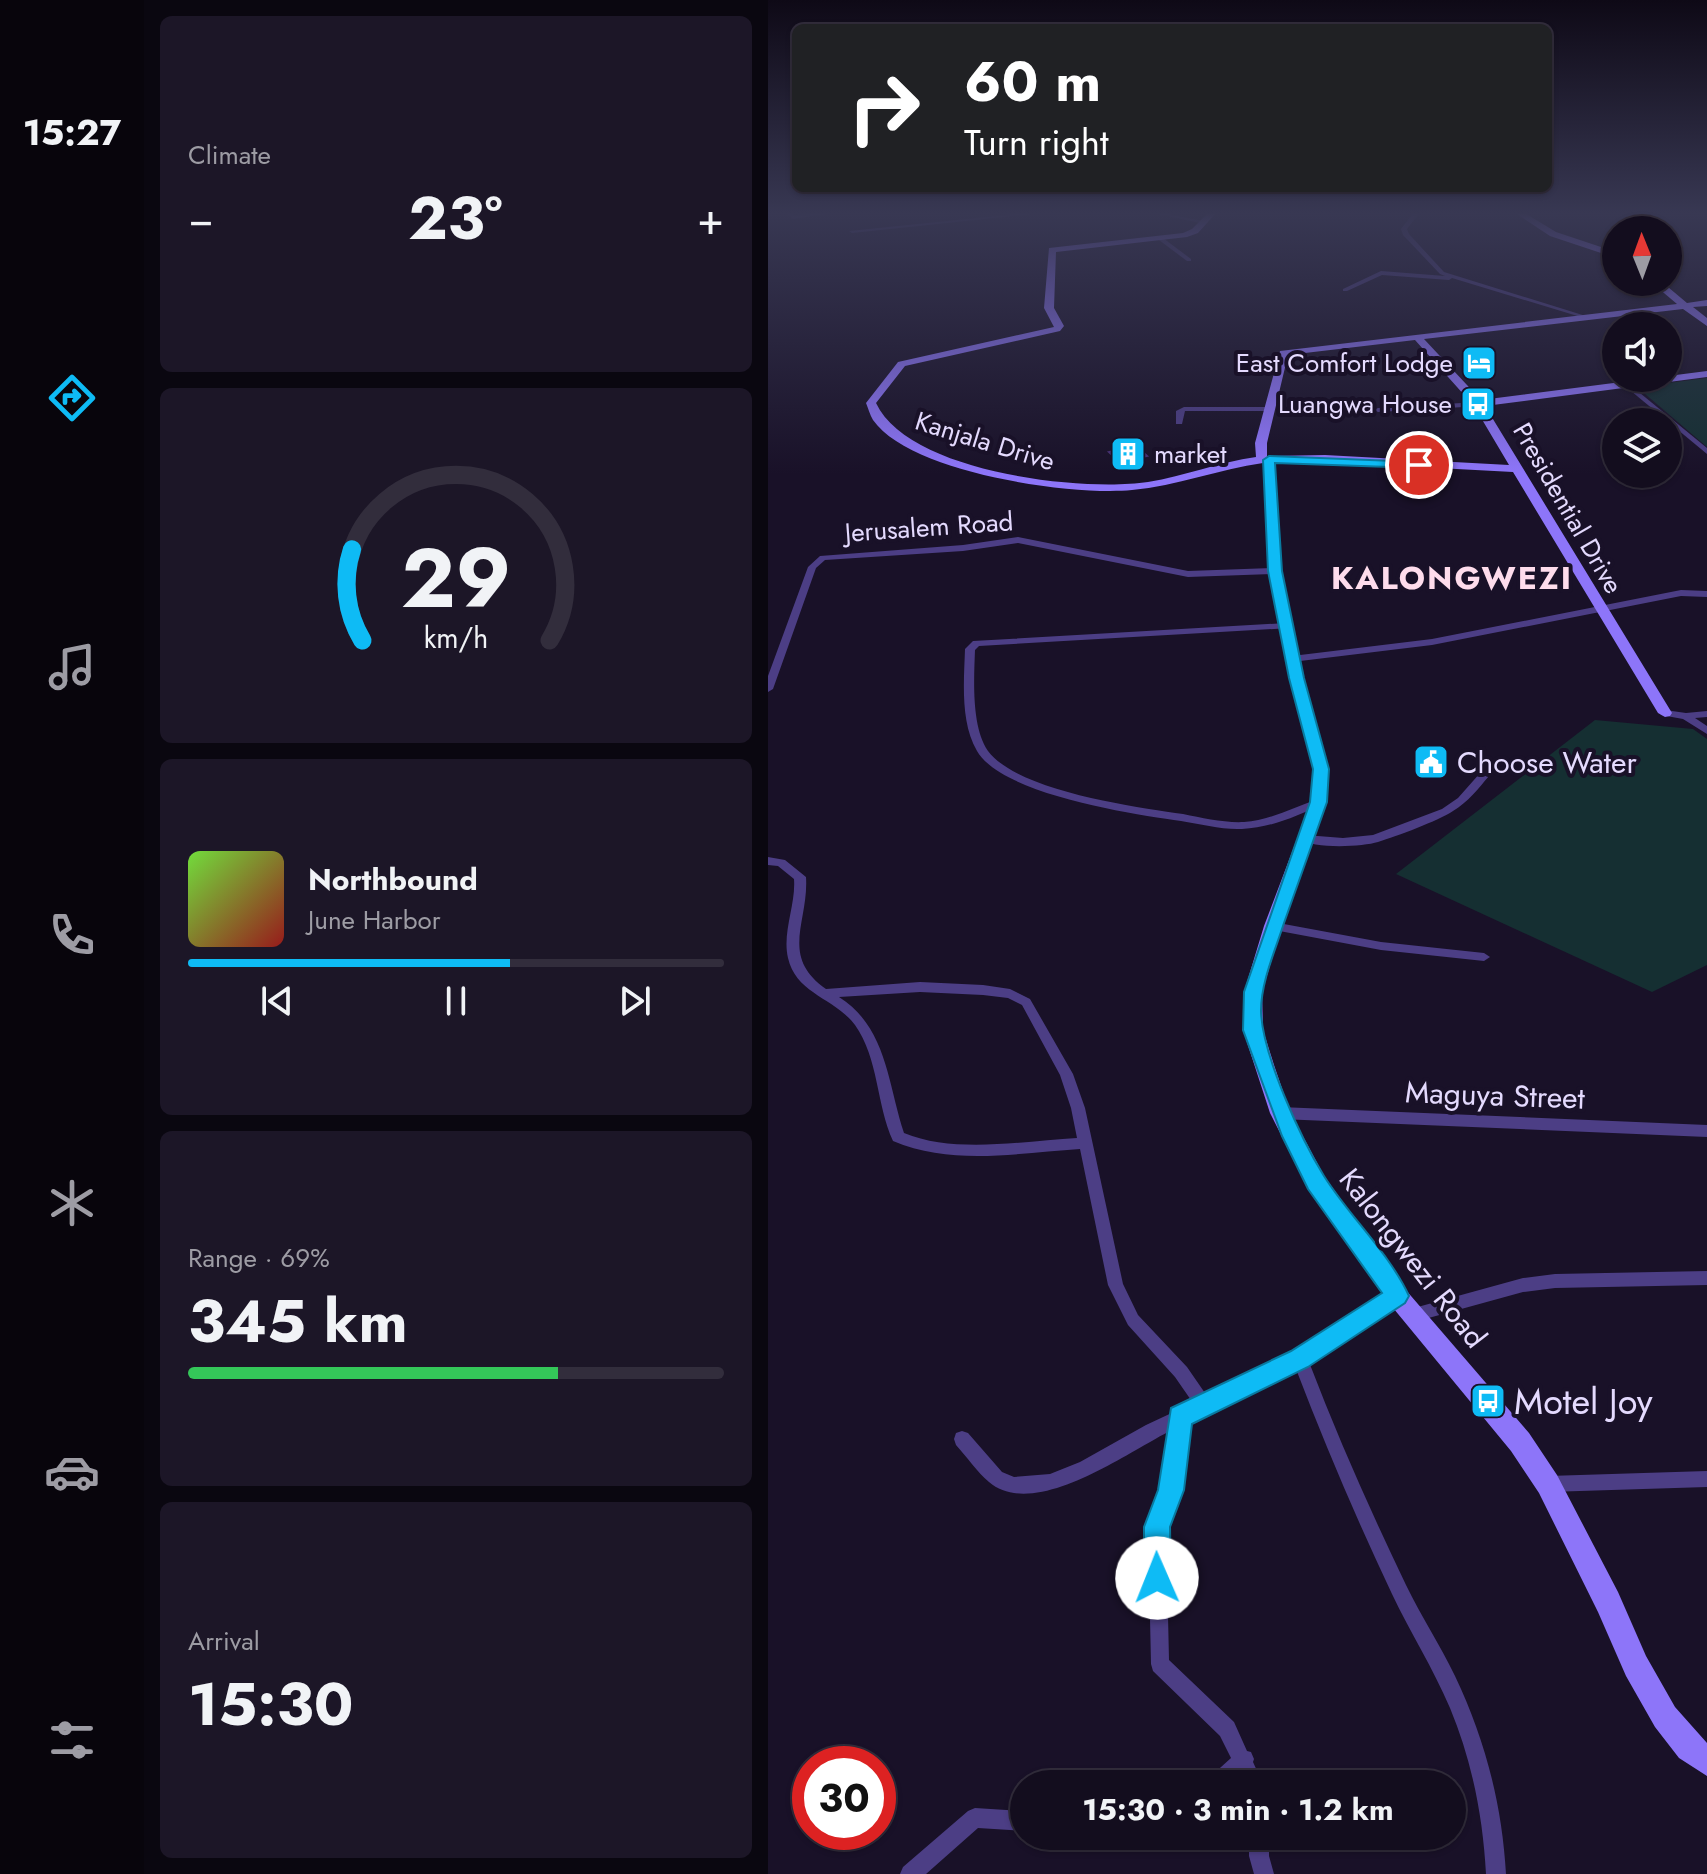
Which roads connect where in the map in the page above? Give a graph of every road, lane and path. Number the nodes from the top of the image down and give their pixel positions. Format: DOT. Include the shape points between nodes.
graph roads {
  1 [pos="1049,299"];
  2 [pos="1532,299"];
  3 [pos="1676,299"];
  4 [pos="1707,303"];
  5 [pos="1683,305"];
  6 [pos="1586,317"];
  7 [pos="1707,323"];
  8 [pos="1416,336"];
  9 [pos="1707,374"];
  10 [pos="1682,377"];
  11 [pos="1602,388"];
  12 [pos="1635,392"];
  13 [pos="1478,404"];
  14 [pos="1268,409"];
  15 [pos="1378,410"];
  16 [pos="1179,422"];
  17 [pos="1707,452"];
  18 [pos="1266,460"];
  19 [pos="1518,468"];
  20 [pos="1275,571"];
  21 [pos="1707,594"];
  22 [pos="1599,609"];
  23 [pos="1287,626"];
  24 [pos="1292,659"];
  25 [pos="768,689"];
  26 [pos="1665,713"];
  27 [pos="1707,714"];
  28 [pos="1686,716"];
  29 [pos="1707,731"];
  30 [pos="1485,774"];
  31 [pos="1319,802"];
  32 [pos="1305,839"];
  33 [pos="768,861"];
  34 [pos="1273,926"];
  35 [pos="1484,957"];
  36 [pos="822,994"];
  37 [pos="1280,1113"];
  38 [pos="1707,1131"];
  39 [pos="1084,1143"];
  40 [pos="1707,1278"];
  41 [pos="1397,1296"];
  42 [pos="1414,1315"];
  43 [pos="1300,1359"];
  44 [pos="1204,1405"];
  45 [pos="1180,1417"];
  46 [pos="962,1439"];
  47 [pos="1707,1479"];
  48 [pos="1548,1484"];
  49 [pos="1244,1759"];
  50 [pos="1707,1761"];
  51 [pos="1232,1770"];
  52 [pos="1248,1770"];
  53 [pos="1010,1820"];
  54 [pos="1259,1850"];
  55 [pos="910,1874"];
  56 [pos="1264,1874"];
  57 [pos="1496,1874"];
  1 -- 18 [label="street, Kanjala Drive" via="1057,329 896,368 871,403 882,426 921,448 1041,484 1134,487"];
  2 -- 6 [label="street"];
  3 -- 5 [label="street"];
  4 -- 5 [label="street"];
  5 -- 6 [label="street"];
  5 -- 7 [label="street"];
  6 -- 8 [label="street"];
  8 -- 13 [label="street, Presidential Drive"];
  8 -- 14 [label="street, Kalongwezi Road" via="1284,353"];
  9 -- 10 [label="street"];
  11 -- 13 [label="street"];
  12 -- 17 [label="street"];
  13 -- 15 [label="street"];
  13 -- 19 [label="street, Presidential Drive"];
  14 -- 16 [label="street" via="1184,409"];
  14 -- 18 [label="street, Kalongwezi Road" via="1260,449"];
  18 -- 19 [label="street, Kanjala Drive"];
  18 -- 20 [label="street, Kalongwezi Road"];
  19 -- 22 [label="street, Presidential Drive"];
  20 -- 23 [label="street, Kalongwezi Road"];
  20 -- 25 [label="street, Jerusalem Road" via="1188,574 1018,540 823,558 812,567"];
  21 -- 22 [label="street" via="1681,593"];
  22 -- 24 [label="street" via="1447,640"];
  22 -- 26 [label="street, Presidential Drive"];
  23 -- 24 [label="street, Kalongwezi Road"];
  23 -- 31 [label="street" via="976,643 970,649 969,691 984,754 1044,789 1232,826 1272,822"];
  24 -- 31 [label="street, Kalongwezi Road" via="1321,769"];
  26 -- 28 [label="street"];
  27 -- 28 [label="street"];
  28 -- 29 [label="street"];
  30 -- 32 [label="street" via="1446,811 1375,839"];
  31 -- 32 [label="street, Kalongwezi Road"];
  32 -- 34 [label="street, Kalongwezi Road"];
  33 -- 36 [label="street" via="781,863 800,877 794,958 805,983"];
  34 -- 35 [label="street" via="1381,946"];
  34 -- 37 [label="street, Kalongwezi Road" via="1251,1010"];
  36 -- 39 [label="street" via="857,1018 869,1037 898,1137 907,1143 945,1149"];
  36 -- 39 [label="street" via="920,987 1020,998 1066,1074"];
  37 -- 38 [label="street, Maguya Street"];
  37 -- 41 [label="street, Kalongwezi Road" via="1316,1182"];
  39 -- 44 [label="street" via="1116,1285 1133,1320"];
  40 -- 42 [label="street" via="1523,1285"];
  41 -- 42 [label="street, Kalongwezi Road"];
  41 -- 43 [label="street"];
  42 -- 48 [label="street, Kalongwezi Road" via="1488,1401"];
  43 -- 44 [label="street"];
  43 -- 57 [label="street" via="1343,1472 1403,1600 1449,1682 1483,1773"];
  44 -- 45 [label="street"];
  45 -- 46 [label="street" via="1085,1469 1030,1486 996,1478"];
  45 -- 49 [label="street" via="1171,1490 1157,1527 1160,1664 1227,1729"];
  47 -- 48 [label="street"];
  48 -- 50 [label="street, Kalongwezi Road" via="1665,1717 1689,1748"];
  49 -- 51 [label="street"];
  49 -- 52 [label="street"];
  53 -- 55 [label="street" via="975,1818"];
  54 -- 56 [label="street"];
}
